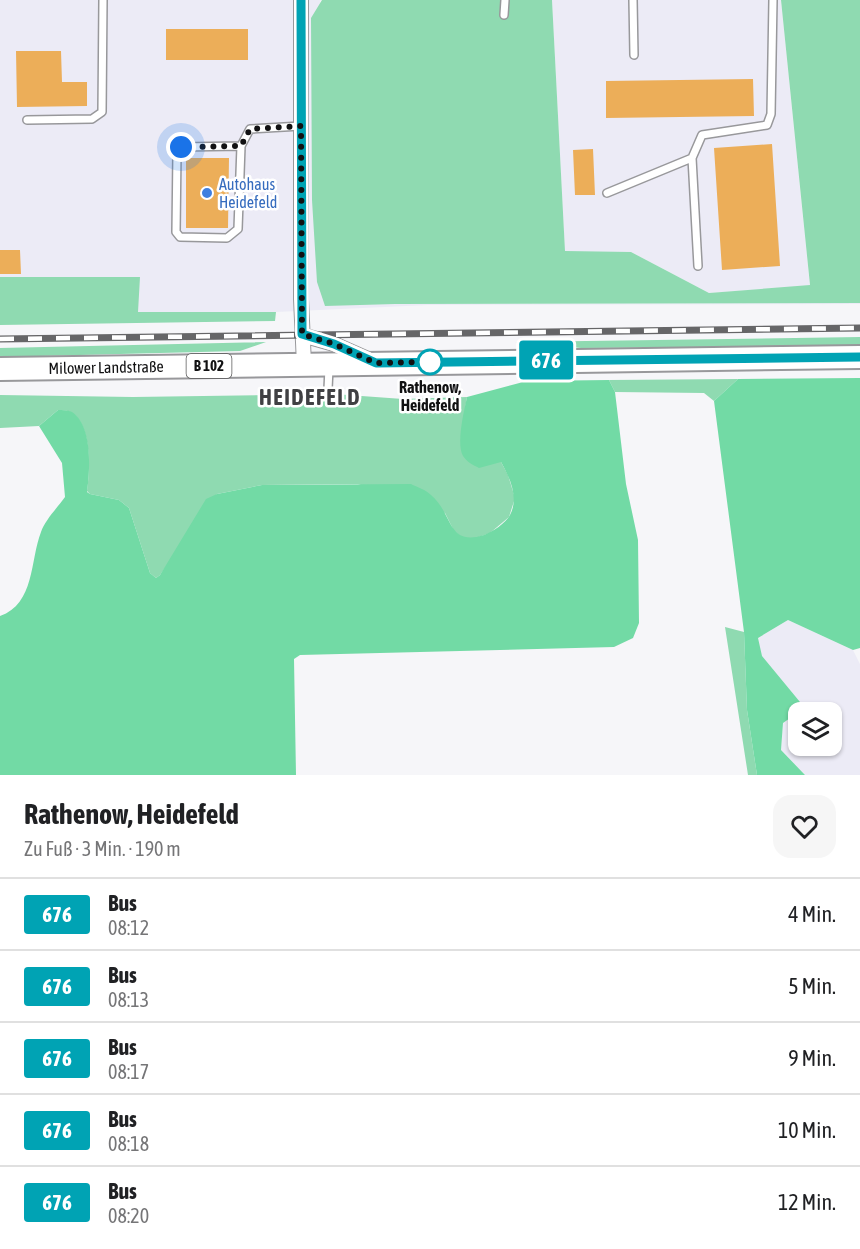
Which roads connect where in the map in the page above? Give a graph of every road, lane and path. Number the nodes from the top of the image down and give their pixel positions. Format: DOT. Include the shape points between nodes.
graph roads {
  1 [pos="103,0"];
  2 [pos="301,0"];
  3 [pos="505,0"];
  4 [pos="633,0"];
  5 [pos="773,0"];
  6 [pos="504,15"];
  7 [pos="634,55"];
  8 [pos="27,120"];
  9 [pos="301,126"];
  10 [pos="241,146"];
  11 [pos="692,158"];
  12 [pos="607,193"];
  13 [pos="698,266"];
  14 [pos="302,334"];
  15 [pos="860,357"];
  16 [pos="329,363"];
  17 [pos="376,363"];
  18 [pos="304,364"];
  19 [pos="0,369"];
  20 [pos="328,389"];
  1 -- 8 [label="lane" via="102,112 92,119"];
  2 -- 9 [label="street"];
  3 -- 6 [label="lane"];
  4 -- 7 [label="lane"];
  5 -- 11 [label="lane" via="771,114 767,125 702,135"];
  9 -- 10 [label="lane" via="250,129"];
  9 -- 14 [label="street"];
  10 -- 10 [label="lane" via="238,229 227,238 180,237 176,232 177,152 181,147"];
  11 -- 12 [label="lane"];
  11 -- 13 [label="lane"];
  14 -- 17 [label="street"];
  14 -- 18 [label="street"];
  15 -- 17 [label="main road, Milower Landstraße / B 102"];
  16 -- 17 [label="main road, Milower Landstraße / B 102"];
  16 -- 18 [label="main road, Milower Landstraße / B 102"];
  16 -- 20 [label="lane"];
  18 -- 19 [label="main road, Milower Landstraße / B 102"];
}
